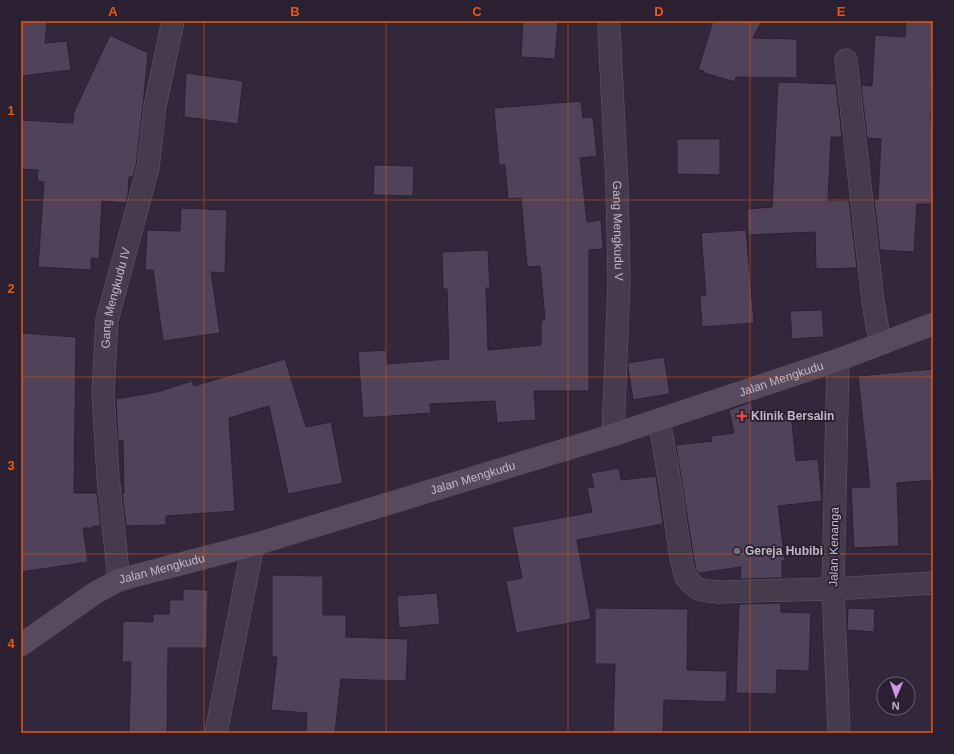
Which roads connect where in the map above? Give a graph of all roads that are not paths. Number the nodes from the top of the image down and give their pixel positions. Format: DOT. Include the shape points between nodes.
graph roads {
  1 [pos="173,21"];
  2 [pos="609,28"];
  3 [pos="846,60"];
  4 [pos="933,324"];
  5 [pos="881,343"];
  6 [pos="838,360"];
  7 [pos="659,420"];
  8 [pos="613,435"];
  9 [pos="253,546"];
  10 [pos="119,580"];
  11 [pos="933,583"];
  12 [pos="833,589"];
  13 [pos="21,646"];
  14 [pos="216,733"];
  15 [pos="839,733"];
  1 -- 10 [label="street, Gang Mengkudu IV" via="156,106 148,168 107,320 103,393 108,477"];
  2 -- 8 [label="street, Gang Mengkudu V" via="619,280"];
  3 -- 5 [label="street" via="873,302"];
  4 -- 5 [label="street, Jalan Mengkudu"];
  5 -- 6 [label="street, Jalan Mengkudu"];
  6 -- 7 [label="street, Jalan Mengkudu"];
  6 -- 12 [label="street, Jalan Kenanga"];
  7 -- 8 [label="street, Jalan Mengkudu"];
  7 -- 12 [label="street" via="680,554 685,576 696,589 718,592"];
  8 -- 9 [label="street, Jalan Mengkudu"];
  9 -- 10 [label="street, Jalan Mengkudu"];
  9 -- 14 [label="street"];
  10 -- 13 [label="street, Jalan Mengkudu" via="95,593"];
  11 -- 12 [label="street"];
  12 -- 15 [label="street, Jalan Kenanga"];
}
